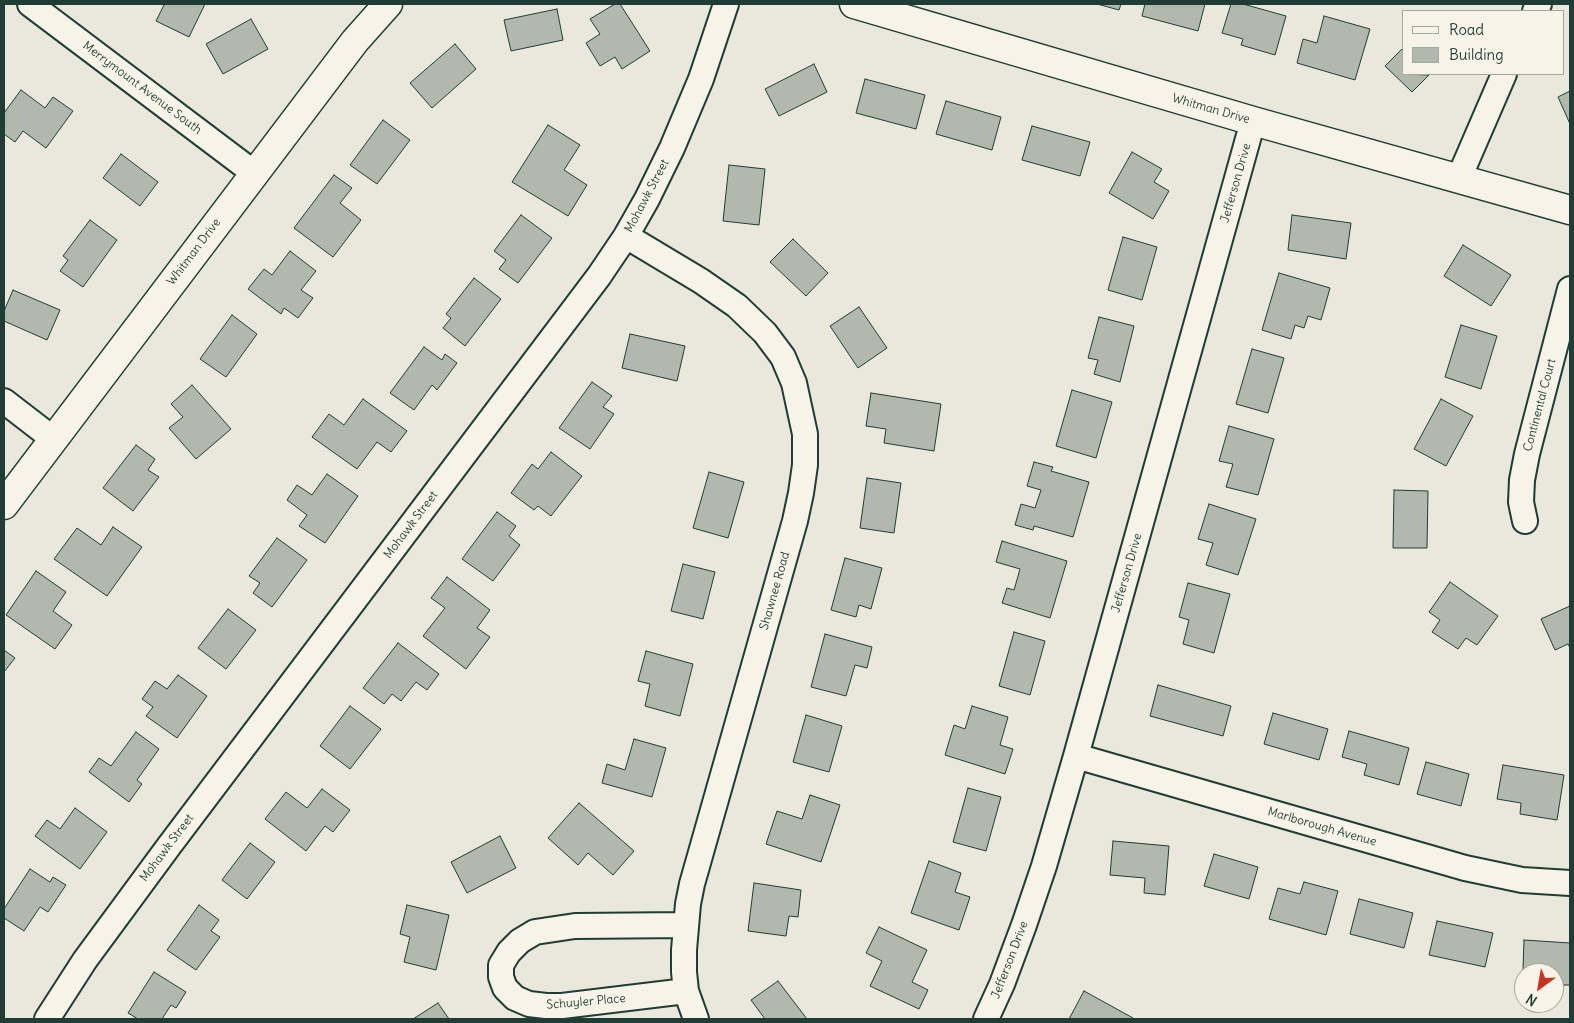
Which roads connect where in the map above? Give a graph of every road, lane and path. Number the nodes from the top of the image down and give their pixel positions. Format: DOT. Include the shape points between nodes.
graph roads {
  1 [pos="30,4"];
  2 [pos="388,4"];
  3 [pos="726,4"];
  4 [pos="854,4"];
  5 [pos="1504,75"];
  6 [pos="1253,121"];
  7 [pos="254,173"];
  8 [pos="1459,178"];
  9 [pos="1570,210"];
  10 [pos="626,236"];
  11 [pos="1570,289"];
  12 [pos="4,401"];
  13 [pos="52,438"];
  14 [pos="4,504"];
  15 [pos="1525,521"];
  16 [pos="1076,756"];
  17 [pos="1570,884"];
  18 [pos="686,925"];
  19 [pos="686,991"];
  20 [pos="47,1019"];
  21 [pos="696,1019"];
  22 [pos="986,1019"];
  1 -- 7 [label="street, Merrymount Avenue South"];
  2 -- 7 [label="street, Whitman Drive" via="355,41"];
  3 -- 10 [label="street, Mohawk Street" via="684,122"];
  4 -- 6 [label="street, Whitman Drive"];
  5 -- 8 [label="street"];
  6 -- 8 [label="street, Whitman Drive"];
  6 -- 16 [label="street, Jefferson Drive"];
  7 -- 13 [label="street, Whitman Drive"];
  8 -- 9 [label="street, Whitman Drive"];
  10 -- 18 [label="street, Shawnee Road" via="737,306 765,333 783,357 794,383 805,434 802,483 795,521 692,884"];
  10 -- 20 [label="street, Mohawk Street" via="600,276 168,846 85,960"];
  11 -- 15 [label="street, Continental Court" via="1527,454 1521,502"];
  12 -- 13 [label="street"];
  13 -- 14 [label="street, Whitman Drive"];
  16 -- 17 [label="street, Marlborough Avenue" via="1465,868 1522,880"];
  16 -- 22 [label="street, Jefferson Drive" via="1024,925"];
  18 -- 19 [label="street, Shawnee Road"];
  18 -- 19 [label="street, Schuyler Place" via="575,926 535,932 520,941 501,965 505,988 515,998 529,1004 562,1006"];
  19 -- 21 [label="street, Shawnee Road"];
}
